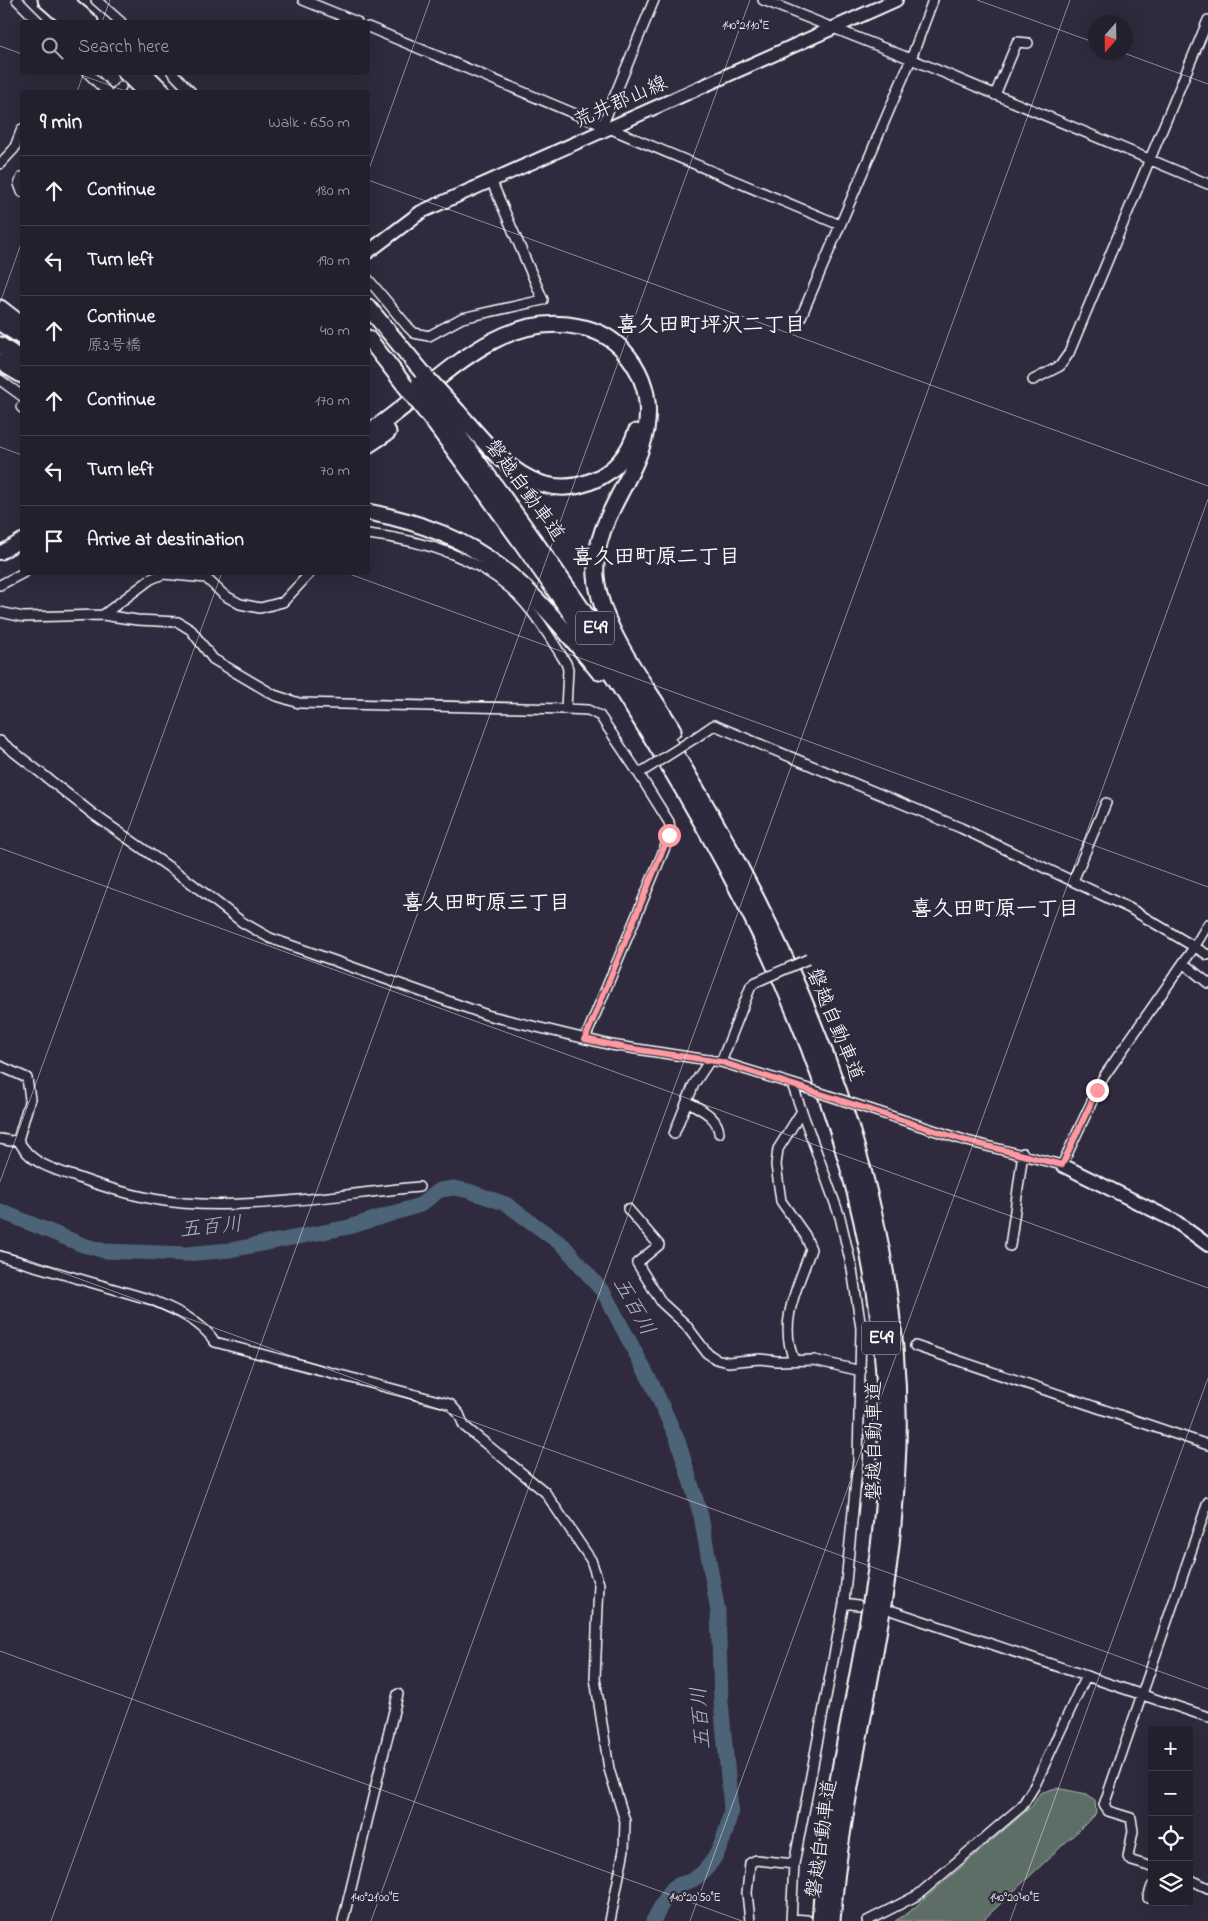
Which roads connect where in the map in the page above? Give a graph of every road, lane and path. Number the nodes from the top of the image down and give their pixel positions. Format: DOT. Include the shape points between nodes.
graph roads {
  1 [pos="17,0"];
  2 [pos="46,0"];
  3 [pos="64,0"];
  4 [pos="96,0"];
  5 [pos="303,0"];
  6 [pos="654,0"];
  7 [pos="763,0"];
  8 [pos="896,0"];
  9 [pos="933,0"];
  10 [pos="37,20"];
  11 [pos="69,20"];
  12 [pos="88,20"];
  13 [pos="119,20"];
  14 [pos="352,20"];
  15 [pos="1208,20"];
  16 [pos="370,28"];
  17 [pos="834,28"];
  18 [pos="1028,43"];
  19 [pos="911,59"];
  20 [pos="90,75"];
  21 [pos="146,75"];
  22 [pos="175,75"];
  23 [pos="120,81"];
  24 [pos="105,90"];
  25 [pos="136,90"];
  26 [pos="141,90"];
  27 [pos="161,90"];
  28 [pos="189,90"];
  29 [pos="995,94"];
  30 [pos="606,126"];
  31 [pos="20,134"];
  32 [pos="1149,160"];
  33 [pos="0,164"];
  34 [pos="491,180"];
  35 [pos="1208,184"];
  36 [pos="840,225"];
  37 [pos="370,250"];
  38 [pos="370,281"];
  39 [pos="0,308"];
  40 [pos="370,310"];
  41 [pos="0,312"];
  42 [pos="801,317"];
  43 [pos="0,323"];
  44 [pos="370,323"];
  45 [pos="20,324"];
  46 [pos="20,325"];
  47 [pos="20,336"];
  48 [pos="370,340"];
  49 [pos="0,345"];
  50 [pos="0,351"];
  51 [pos="20,360"];
  52 [pos="20,360"];
  53 [pos="0,362"];
  54 [pos="20,374"];
  55 [pos="0,380"];
  56 [pos="1033,380"];
  57 [pos="419,385"];
  58 [pos="20,395"];
  59 [pos="448,420"];
  60 [pos="372,430"];
  61 [pos="370,444"];
  62 [pos="370,513"];
  63 [pos="370,534"];
  64 [pos="20,541"];
  65 [pos="0,553"];
  66 [pos="20,575"];
  67 [pos="161,575"];
  68 [pos="174,575"];
  69 [pos="308,575"];
  70 [pos="0,585"];
  71 [pos="0,612"];
  72 [pos="103,615"];
  73 [pos="566,709"];
  74 [pos="0,741"];
  75 [pos="641,772"];
  76 [pos="681,790"];
  77 [pos="1106,803"];
  78 [pos="726,845"];
  79 [pos="1073,881"];
  80 [pos="1208,924"];
  81 [pos="1195,946"];
  82 [pos="1208,955"];
  83 [pos="811,958"];
  84 [pos="1183,964"];
  85 [pos="1208,983"];
  86 [pos="585,1039"];
  87 [pos="710,1060"];
  88 [pos="721,1062"];
  89 [pos="0,1066"];
  90 [pos="792,1084"];
  91 [pos="687,1101"];
  92 [pos="802,1111"];
  93 [pos="718,1133"];
  94 [pos="674,1134"];
  95 [pos="0,1139"];
  96 [pos="18,1140"];
  97 [pos="1023,1153"];
  98 [pos="1062,1165"];
  99 [pos="419,1187"];
  100 [pos="628,1209"];
  101 [pos="1208,1245"];
  102 [pos="1010,1246"];
  103 [pos="0,1256"];
  104 [pos="916,1346"];
  105 [pos="794,1360"];
  106 [pos="861,1371"];
  107 [pos="1208,1446"];
  108 [pos="1208,1502"];
  109 [pos="844,1603"];
  110 [pos="858,1605"];
  111 [pos="893,1611"];
  112 [pos="1086,1676"];
  113 [pos="398,1694"];
  114 [pos="1141,1694"];
  115 [pos="1208,1718"];
  116 [pos="794,1864"];
  117 [pos="1148,1866"];
  118 [pos="1193,1881"];
  119 [pos="1208,1888"];
  120 [pos="791,1920"];
  121 [pos="807,1920"];
  122 [pos="343,1921"];
  123 [pos="610,1921"];
  124 [pos="750,1921"];
  125 [pos="820,1921"];
  126 [pos="832,1921"];
  127 [pos="867,1921"];
  1 -- 10 [label="street"];
  2 -- 11 [label="highway"];
  3 -- 12 [label="highway"];
  4 -- 13 [label="street"];
  5 -- 14 [label="street"];
  6 -- 30 [label="street"];
  7 -- 17 [label="street"];
  8 -- 17 [label="main road, 荒井郡山線"];
  9 -- 19 [label="street"];
  15 -- 32 [label="street"];
  16 -- 30 [label="street"];
  17 -- 19 [label="street"];
  17 -- 30 [label="main road, 荒井郡山線"];
  18 -- 29 [label="street" via="1017,42"];
  19 -- 29 [label="street"];
  19 -- 36 [label="street"];
  20 -- 24 [label="street"];
  21 -- 27 [label="highway"];
  22 -- 28 [label="street"];
  23 -- 25 [label="highway"];
  23 -- 26 [label="highway"];
  29 -- 32 [label="street"];
  30 -- 34 [label="main road, 荒井郡山線"];
  30 -- 36 [label="street"];
  31 -- 33 [label="street" via="11,154"];
  32 -- 35 [label="street"];
  32 -- 56 [label="street" via="1069,353 1060,366"];
  34 -- 37 [label="main road, 荒井郡山線" via="421,212"];
  34 -- 38 [label="street" via="544,300 462,318 429,336 414,333"];
  36 -- 42 [label="street"];
  39 -- 45 [label="highway"];
  40 -- 57 [label="highway"];
  41 -- 46 [label="highway"];
  43 -- 47 [label="highway"];
  44 -- 57 [label="highway, 磐越自動車道 / E49"];
  48 -- 57 [label="highway, 磐越自動車道 / E49"];
  49 -- 51 [label="highway"];
  50 -- 52 [label="highway"];
  53 -- 54 [label="highway"];
  55 -- 58 [label="street"];
  57 -- 59 [label="highway, bridge"];
  57 -- 59 [label="highway, 磐越自動車道 / E49, bridge"];
  59 -- 61 [label="highway" via="488,447 517,472 541,483 566,487 599,478 618,463 632,443 639,412 633,381 615,355 582,337 546,335 523,340 490,355"];
  59 -- 76 [label="highway, 磐越自動車道 / E49" via="511,526 589,641"];
  59 -- 78 [label="highway, 磐越自動車道 / E49" via="584,610 662,732"];
  60 -- 78 [label="highway" via="485,345 528,328 557,324 585,328 610,339 629,356 646,391 647,419 641,447 600,536 596,564 598,590 616,636 695,768"];
  62 -- 76 [label="highway" via="439,532 497,563 529,590 599,672"];
  63 -- 73 [label="street" via="428,545 477,567 512,590 541,624 566,663"];
  64 -- 65 [label="main road"];
  66 -- 70 [label="street"];
  67 -- 72 [label="street"];
  68 -- 69 [label="street" via="206,578 224,595 240,604 260,608 283,602"];
  71 -- 72 [label="street" via="23,617"];
  72 -- 73 [label="street" via="178,622 191,630 213,659 274,695 299,703"];
  73 -- 75 [label="street" via="588,710 600,716"];
  74 -- 86 [label="street" via="92,814 258,933 487,1015"];
  75 -- 79 [label="street, bridge" via="714,725 961,828"];
  75 -- 86 [label="street" via="669,822 671,833"];
  76 -- 125 [label="highway, 磐越自動車道 / E49" via="751,918 798,1018 854,1184 876,1290 885,1398 883,1502 872,1596 832,1813"];
  77 -- 79 [label="street"];
  78 -- 126 [label="highway, 磐越自動車道 / E49" via="780,948 810,1015 847,1113 879,1235 895,1354 898,1442 892,1543 843,1824"];
  79 -- 81 [label="street" via="1129,908"];
  80 -- 81 [label="street"];
  81 -- 82 [label="street"];
  81 -- 84 [label="street"];
  83 -- 88 [label="street, bridge" via="751,986"];
  84 -- 85 [label="street"];
  84 -- 98 [label="street" via="1103,1078"];
  86 -- 87 [label="street"];
  87 -- 88 [label="street"];
  87 -- 91 [label="street"];
  88 -- 90 [label="street"];
  89 -- 96 [label="street" via="28,1081 30,1099"];
  90 -- 92 [label="street"];
  90 -- 97 [label="street, bridge" via="967,1141"];
  91 -- 93 [label="street" via="711,1116"];
  91 -- 94 [label="street"];
  92 -- 105 [label="street" via="778,1150 776,1165 781,1201 811,1249 787,1322"];
  92 -- 106 [label="street" via="840,1217 852,1269 861,1328"];
  95 -- 96 [label="street"];
  96 -- 99 [label="street" via="29,1157 48,1167 100,1186 155,1200 239,1203"];
  97 -- 98 [label="street"];
  97 -- 102 [label="street"];
  98 -- 101 [label="main road" via="1167,1216"];
  100 -- 105 [label="street" via="659,1245 637,1263 662,1303 707,1353 728,1362"];
  103 -- 123 [label="street" via="152,1300 202,1328 215,1342 450,1404 464,1426 545,1492 591,1560 599,1584 595,1678 609,1769 625,1821 624,1850"];
  104 -- 107 [label="street"];
  105 -- 106 [label="street" via="822,1361"];
  106 -- 109 [label="street" via="858,1468"];
  108 -- 114 [label="street"];
  109 -- 110 [label="street"];
  109 -- 116 [label="street"];
  111 -- 112 [label="street"];
  112 -- 114 [label="street"];
  112 -- 127 [label="street" via="1035,1786 1022,1806 918,1895"];
  113 -- 122 [label="street"];
  114 -- 115 [label="street"];
  114 -- 117 [label="street" via="1104,1805 1108,1811 1131,1818 1133,1831 1129,1860"];
  116 -- 120 [label="street"];
  116 -- 124 [label="street" via="756,1860 750,1864"];
  118 -- 119 [label="street"];
  120 -- 121 [label="street"];
}
